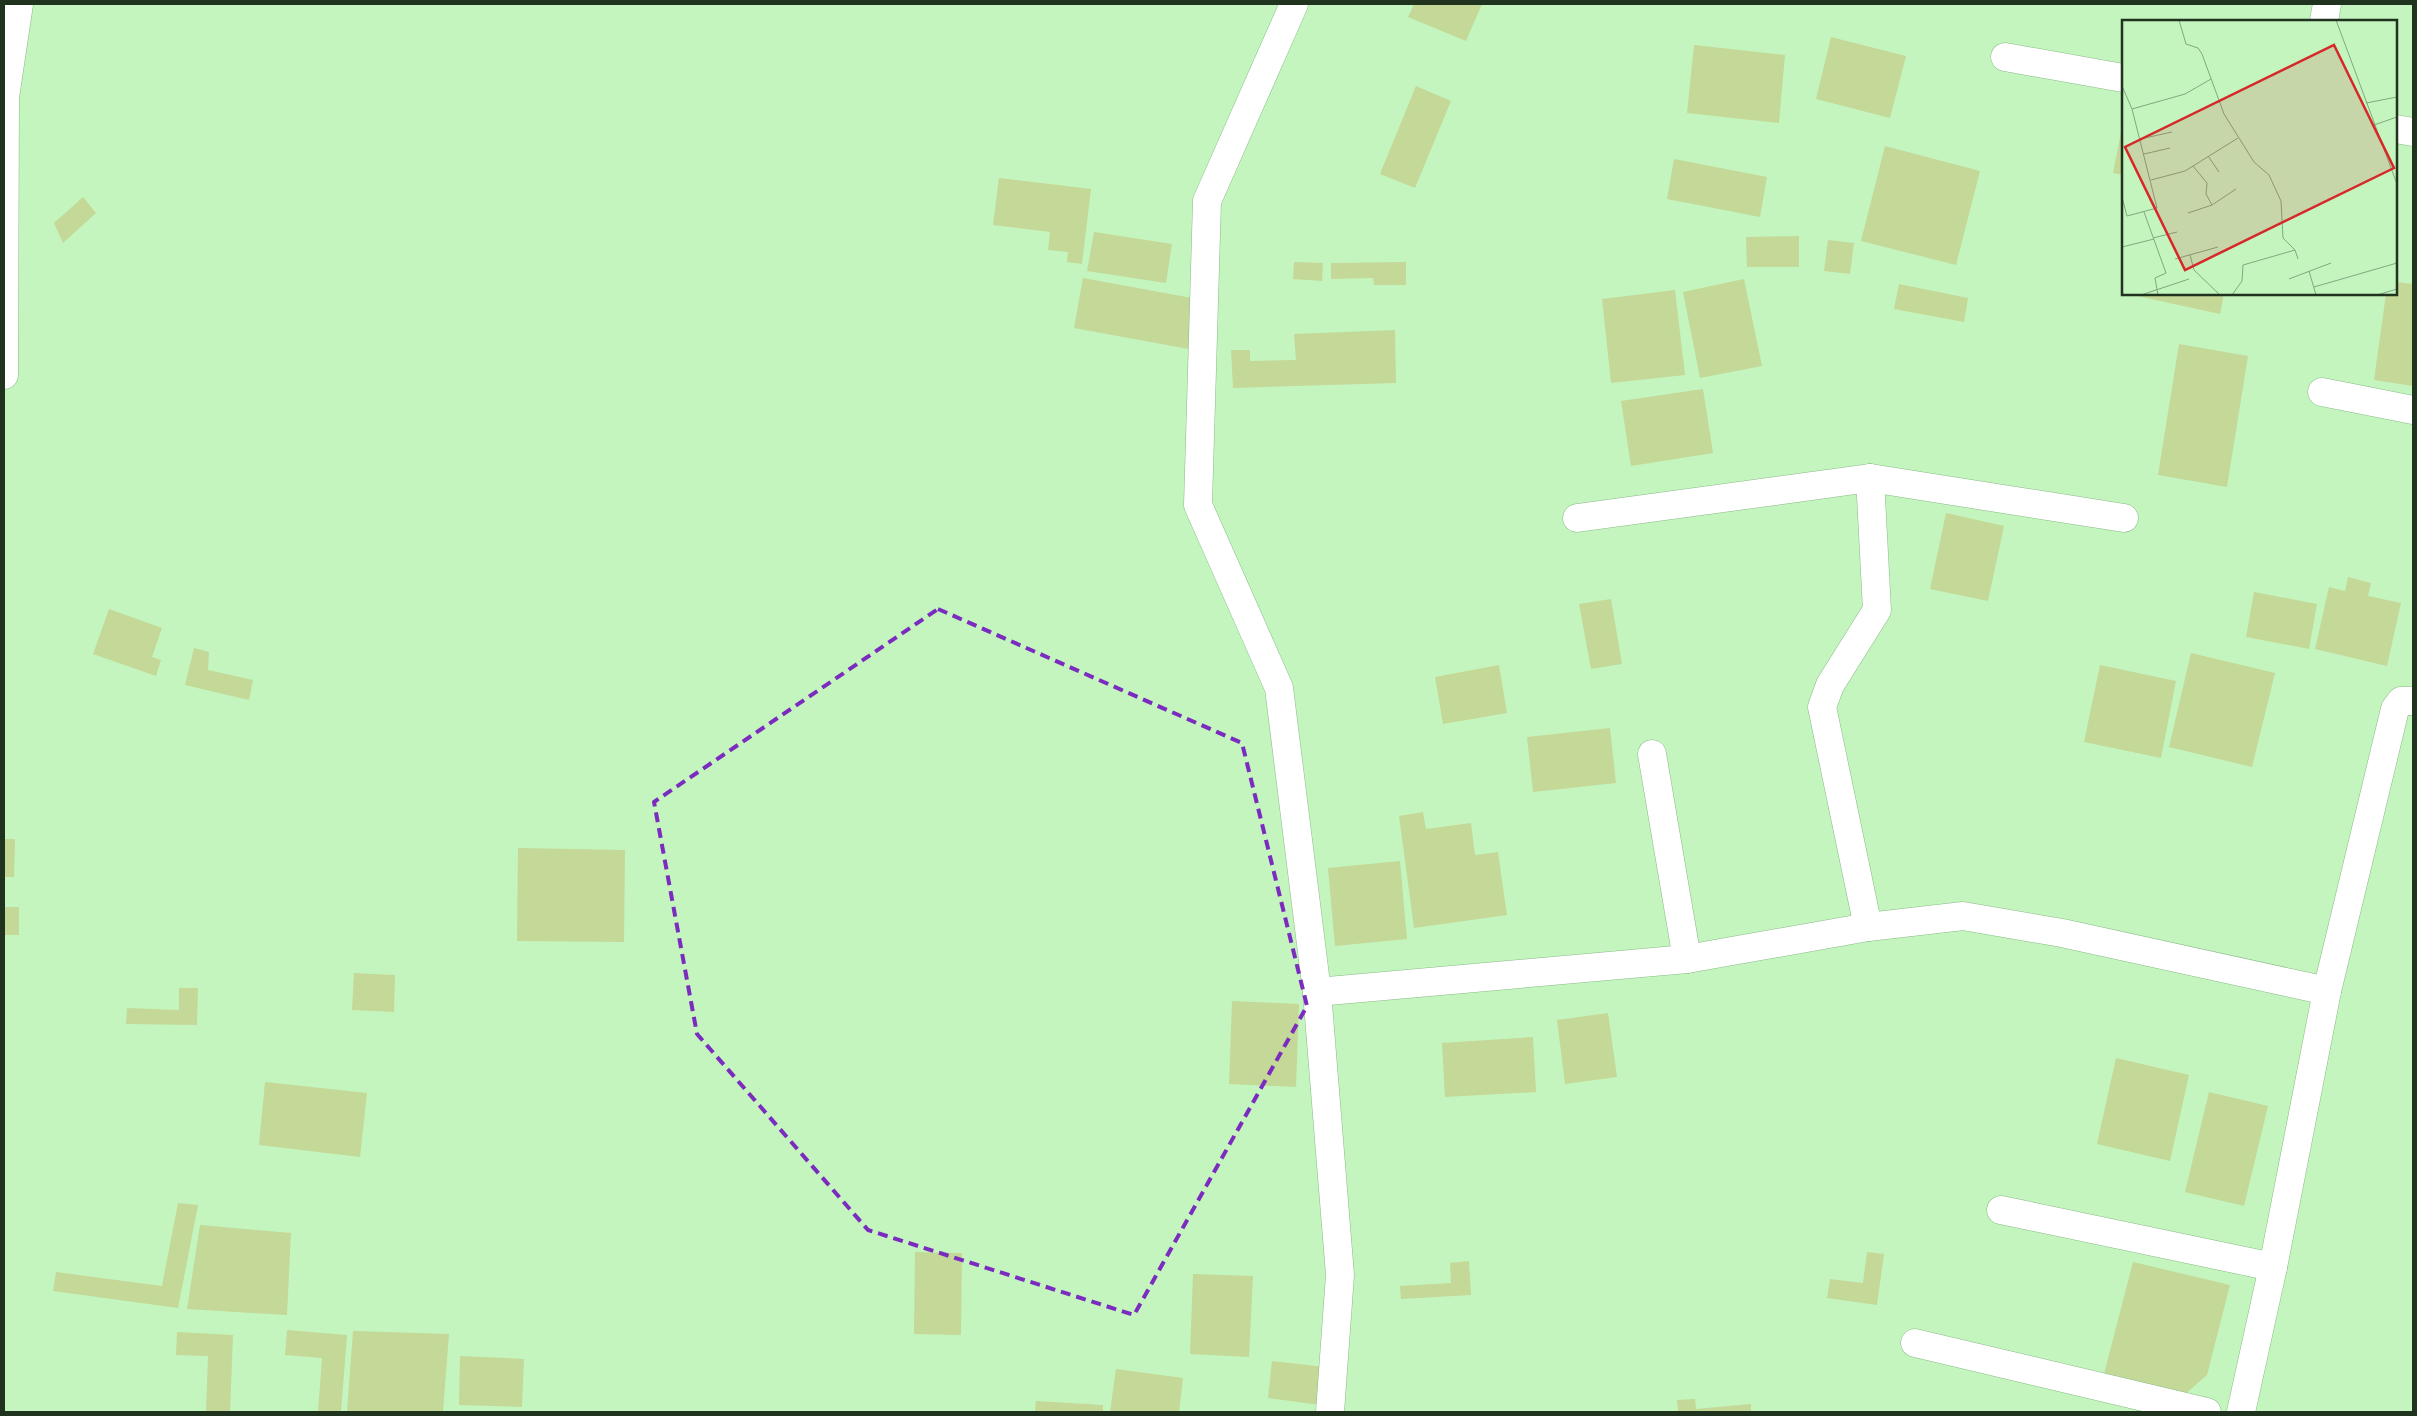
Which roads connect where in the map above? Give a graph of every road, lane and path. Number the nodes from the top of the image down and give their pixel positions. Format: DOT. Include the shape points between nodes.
graph roads {
  1 [pos="19,4"];
  2 [pos="1294,4"];
  3 [pos="2327,4"];
  4 [pos="2324,20"];
  5 [pos="2005,57"];
  6 [pos="2122,78"];
  7 [pos="5,97"];
  8 [pos="2397,129"];
  9 [pos="2413,132"];
  10 [pos="4,375"];
  11 [pos="2322,392"];
  12 [pos="2413,410"];
  13 [pos="1870,478"];
  14 [pos="1577,518"];
  15 [pos="2124,518"];
  16 [pos="2413,701"];
  17 [pos="1652,754"];
  18 [pos="1868,927"];
  19 [pos="1687,959"];
  20 [pos="2327,991"];
  21 [pos="1317,992"];
  22 [pos="2001,1210"];
  23 [pos="2273,1267"];
  24 [pos="1915,1343"];
  25 [pos="1330,1412"];
  26 [pos="2207,1412"];
  27 [pos="2241,1412"];
  1 -- 7 [label="street"];
  2 -- 21 [label="street" via="1207,201 1198,505 1279,688"];
  3 -- 4 [label="street"];
  5 -- 6 [label="street"];
  7 -- 10 [label="street"];
  8 -- 9 [label="street"];
  11 -- 12 [label="street"];
  13 -- 14 [label="street"];
  13 -- 15 [label="street"];
  13 -- 18 [label="street" via="1877,610 1830,685 1822,707"];
  16 -- 20 [label="street" via="2401,701 2395,709"];
  17 -- 19 [label="street"];
  18 -- 19 [label="street"];
  18 -- 20 [label="street" via="1963,916 2062,932"];
  19 -- 21 [label="street"];
  20 -- 23 [label="street"];
  21 -- 25 [label="street" via="1340,1275"];
  22 -- 23 [label="street"];
  23 -- 27 [label="street"];
  24 -- 26 [label="street"];
}
